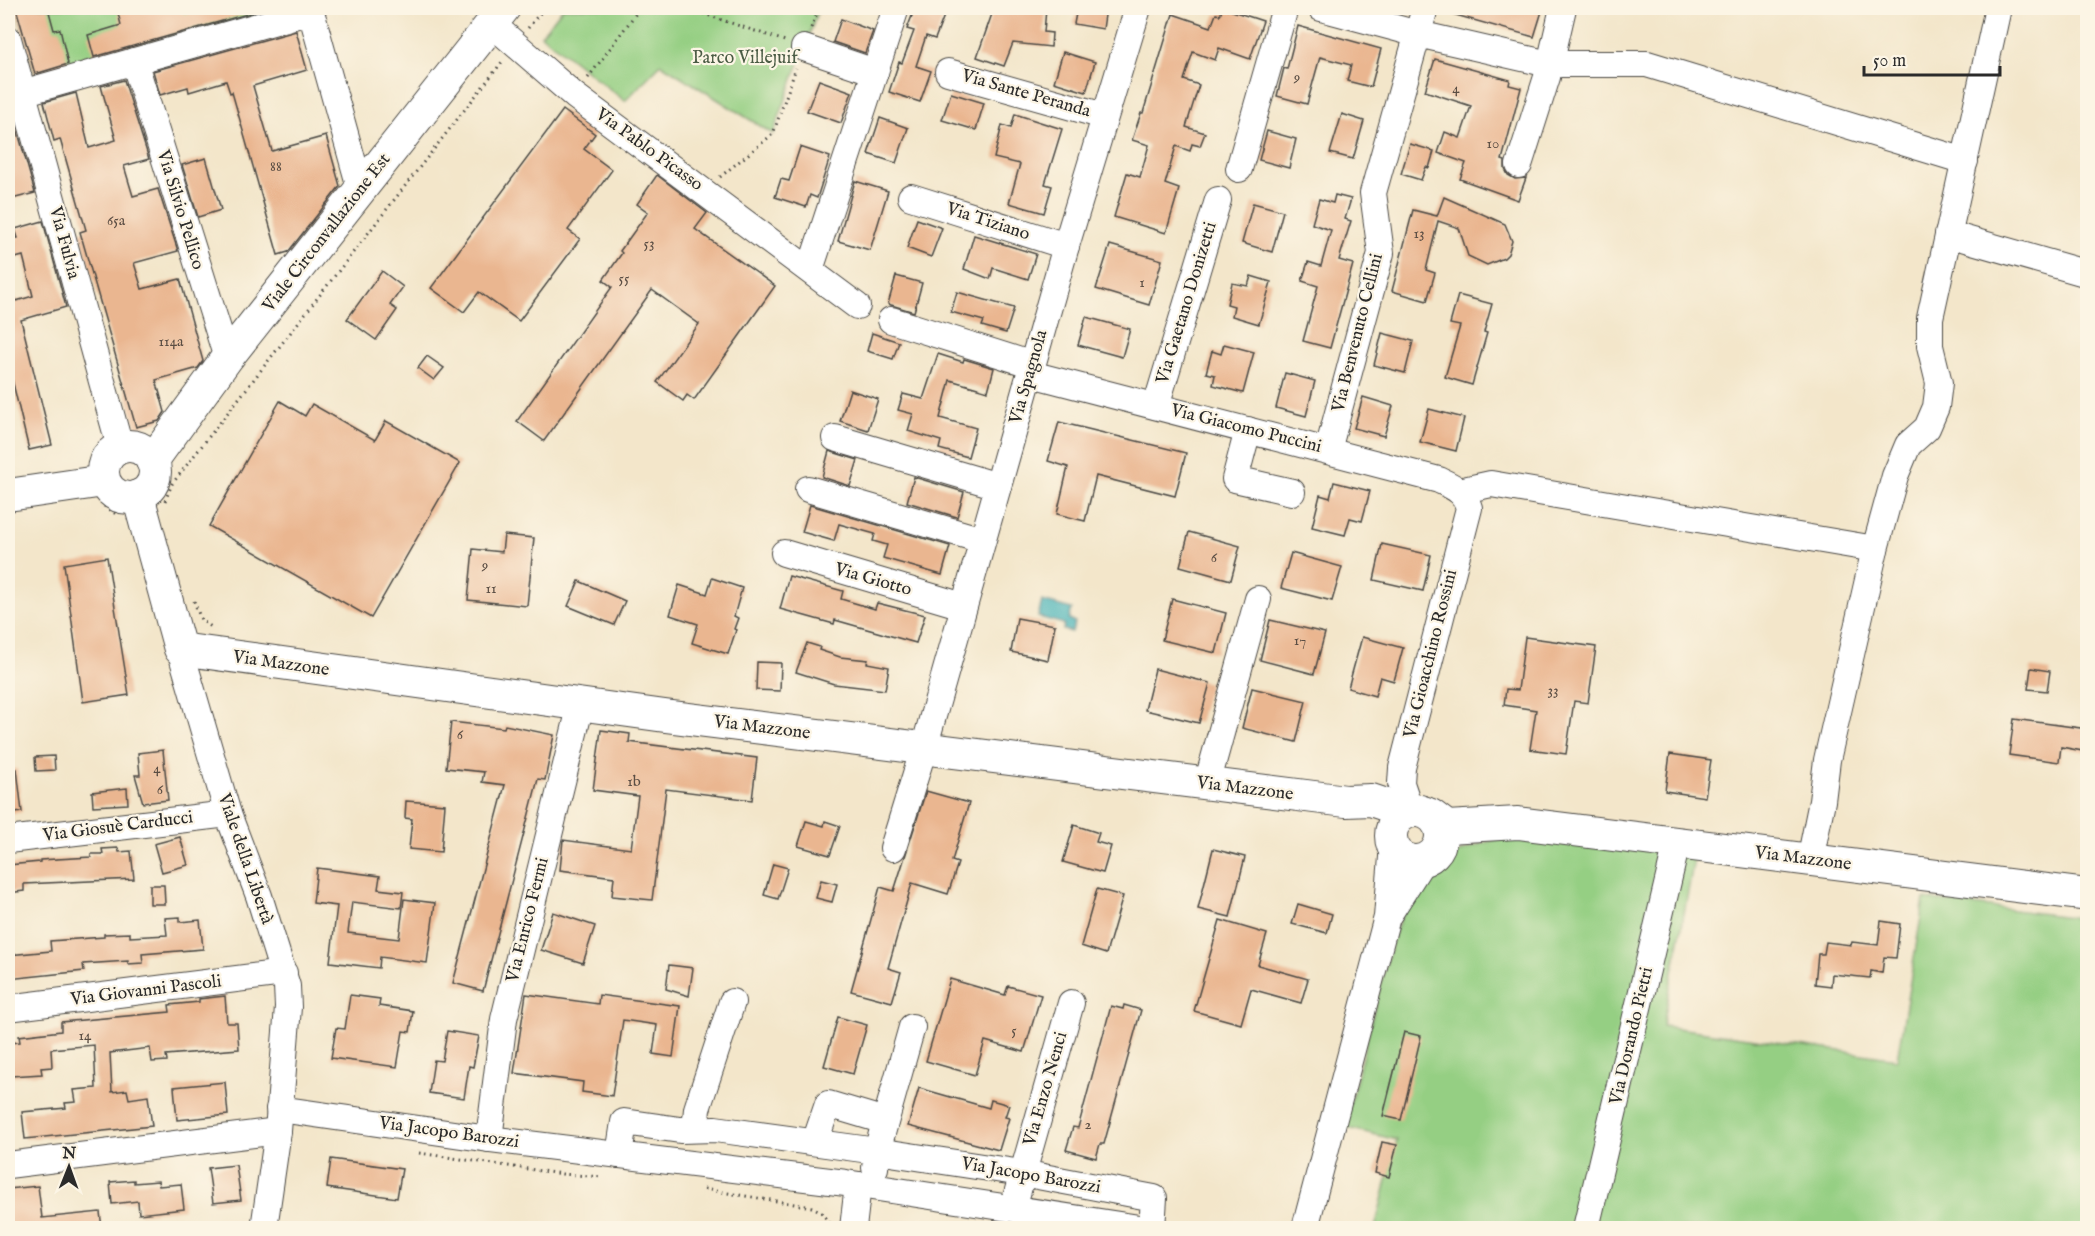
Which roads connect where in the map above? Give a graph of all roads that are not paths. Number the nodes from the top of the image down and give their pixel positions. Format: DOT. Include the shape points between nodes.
graph roads {
  1 [pos="896,8"];
  2 [pos="1138,8"];
  3 [pos="1285,8"];
  4 [pos="1321,8"];
  5 [pos="1425,8"];
  6 [pos="1563,8"];
  7 [pos="1998,8"];
  8 [pos="310,9"];
  9 [pos="498,16"];
  10 [pos="1418,34"];
  11 [pos="8,39"];
  12 [pos="804,48"];
  13 [pos="134,61"];
  14 [pos="1549,64"];
  15 [pos="875,72"];
  16 [pos="948,72"];
  17 [pos="15,95"];
  18 [pos="1104,116"];
  19 [pos="1965,161"];
  20 [pos="1519,165"];
  21 [pos="1239,169"];
  22 [pos="361,191"];
  23 [pos="911,197"];
  24 [pos="1218,200"];
  25 [pos="1948,234"];
  26 [pos="1066,246"];
  27 [pos="810,270"];
  28 [pos="2088,274"];
  29 [pos="857,306"];
  30 [pos="891,320"];
  31 [pos="227,358"];
  32 [pos="1032,369"];
  33 [pos="1156,406"];
  34 [pos="1248,430"];
  35 [pos="835,438"];
  36 [pos="120,447"];
  37 [pos="1328,450"];
  38 [pos="152,461"];
  39 [pos="104,480"];
  40 [pos="998,486"];
  41 [pos="808,489"];
  42 [pos="1459,491"];
  43 [pos="1292,492"];
  44 [pos="8,495"];
  45 [pos="138,496"];
  46 [pos="982,540"];
  47 [pos="1875,549"];
  48 [pos="784,554"];
  49 [pos="1257,599"];
  50 [pos="963,606"];
  51 [pos="180,649"];
  52 [pos="581,704"];
  53 [pos="924,748"];
  54 [pos="1207,784"];
  55 [pos="1346,801"];
  56 [pos="1424,813"];
  57 [pos="228,814"];
  58 [pos="1518,823"];
  59 [pos="8,840"];
  60 [pos="1392,840"];
  61 [pos="1677,843"];
  62 [pos="893,848"];
  63 [pos="1431,854"];
  64 [pos="1810,860"];
  65 [pos="2088,895"];
  66 [pos="1387,917"];
  67 [pos="284,973"];
  68 [pos="732,1002"];
  69 [pos="1071,1003"];
  70 [pos="8,1008"];
  71 [pos="912,1027"];
  72 [pos="279,1120"];
  73 [pos="885,1121"];
  74 [pos="695,1130"];
  75 [pos="489,1139"];
  76 [pos="815,1143"];
  77 [pos="877,1150"];
  78 [pos="620,1163"];
  79 [pos="8,1165"];
  80 [pos="1022,1173"];
  81 [pos="865,1186"];
  82 [pos="1013,1209"];
  83 [pos="264,1228"];
  84 [pos="846,1228"];
  85 [pos="1139,1228"];
  86 [pos="1152,1228"];
  87 [pos="1305,1228"];
  88 [pos="1586,1228"];
  1 -- 15 [label="street"];
  2 -- 18 [label="street, Via Spagnola"];
  3 -- 21 [label="street"];
  4 -- 10 [label="street"];
  5 -- 10 [label="street, Via Benvenuto Cellini"];
  6 -- 14 [label="street"];
  7 -- 19 [label="street"];
  8 -- 13 [label="street"];
  8 -- 22 [label="street"];
  9 -- 22 [label="main road, Viale Circonvallazione Est"];
  9 -- 27 [label="street, Via Pablo Picasso" via="575,96"];
  10 -- 14 [label="street"];
  10 -- 37 [label="street, Via Benvenuto Cellini" via="1373,193 1381,253"];
  11 -- 17 [label="street, Via Fulvia"];
  12 -- 15 [label="street"];
  13 -- 17 [label="street"];
  13 -- 31 [label="street, Via Silvio Pellico"];
  14 -- 19 [label="street" via="1647,64"];
  14 -- 20 [label="street"];
  15 -- 27 [label="street"];
  16 -- 18 [label="street, Via Sante Peranda"];
  17 -- 36 [label="street, Via Fulvia"];
  18 -- 26 [label="street, Via Spagnola"];
  19 -- 25 [label="street"];
  22 -- 31 [label="main road, Viale Circonvallazione Est"];
  23 -- 26 [label="street, Via Tiziano"];
  24 -- 33 [label="street, Via Gaetano Donizetti"];
  25 -- 28 [label="street"];
  25 -- 47 [label="street" via="1930,318 1930,346 1940,383 1936,407 1927,428 1908,445 1895,476"];
  26 -- 32 [label="street, Via Spagnola"];
  27 -- 29 [label="street, Via Pablo Picasso"];
  30 -- 32 [label="street, Via Giacomo Puccini"];
  31 -- 38 [label="main road, Viale Circonvallazione Est"];
  32 -- 33 [label="street, Via Giacomo Puccini"];
  32 -- 40 [label="street, Via Spagnola"];
  33 -- 34 [label="street, Via Giacomo Puccini"];
  34 -- 37 [label="street, Via Giacomo Puccini"];
  34 -- 43 [label="street" via="1235,479"];
  35 -- 40 [label="street"];
  36 -- 38 [label="main road" via="138,448"];
  36 -- 39 [label="main road" via="107,458"];
  37 -- 42 [label="street, Via Giacomo Puccini" via="1439,480"];
  38 -- 45 [label="main road, Viale Circonvallazione Est" via="154,478"];
  39 -- 44 [label="main road"];
  39 -- 45 [label="main road" via="113,493 128,498"];
  40 -- 46 [label="street, Via Spagnola"];
  41 -- 46 [label="street"];
  42 -- 47 [label="street" via="1491,484"];
  42 -- 56 [label="street, Via Gioacchino Rossini" via="1466,496 1469,508 1402,768 1401,783 1408,804"];
  45 -- 51 [label="main road, Viale della Libertà"];
  46 -- 50 [label="street, Via Spagnola"];
  47 -- 64 [label="street" via="1827,760"];
  48 -- 50 [label="street, Via Giotto"];
  49 -- 54 [label="street"];
  50 -- 53 [label="street, Via Spagnola"];
  51 -- 52 [label="main road, Via Mazzone"];
  51 -- 57 [label="street, Viale della Libertà"];
  52 -- 53 [label="main road, Via Mazzone"];
  52 -- 75 [label="street, Via Enrico Fermi" via="504,1019"];
  53 -- 54 [label="main road, Via Mazzone"];
  53 -- 62 [label="street, Via Spagnola"];
  54 -- 55 [label="main road, Via Mazzone"];
  55 -- 56 [label="main road, Via Mazzone" via="1371,800"];
  55 -- 60 [label="main road, Via Mazzone" via="1372,812"];
  56 -- 58 [label="main road, Via Mazzone" via="1447,827"];
  56 -- 60 [label="main road" via="1403,814 1393,827"];
  56 -- 63 [label="main road" via="1440,827 1441,835"];
  57 -- 59 [label="street, Via Giosuè Carducci"];
  57 -- 67 [label="street, Viale della Libertà"];
  58 -- 61 [label="main road, Via Mazzone"];
  58 -- 63 [label="main road, Via Mazzone" via="1467,840 1448,852"];
  60 -- 63 [label="main road, Via Mazzone" via="1402,856 1417,861"];
  60 -- 66 [label="street"];
  61 -- 64 [label="main road, Via Mazzone"];
  61 -- 88 [label="street, Via Dorando Pietri"];
  63 -- 66 [label="street"];
  64 -- 65 [label="main road, Via Mazzone"];
  66 -- 87 [label="street"];
  67 -- 70 [label="street, Via Giovanni Pascoli"];
  67 -- 72 [label="street, Viale della Libertà" via="288,1007"];
  68 -- 74 [label="street" via="697,1109"];
  69 -- 80 [label="street, Via Enzo Nenci"];
  71 -- 73 [label="street"];
  72 -- 75 [label="street, Via Jacopo Barozzi"];
  72 -- 79 [label="street, Via Jacopo Barozzi"];
  72 -- 83 [label="street, Viale della Libertà"];
  73 -- 76 [label="street" via="828,1104"];
  73 -- 77 [label="street"];
  74 -- 76 [label="street, Via Jacopo Barozzi" via="715,1129"];
  74 -- 78 [label="street, Via Jacopo Barozzi" via="624,1122"];
  75 -- 78 [label="street, Via Jacopo Barozzi"];
  76 -- 77 [label="street, Via Jacopo Barozzi"];
  77 -- 80 [label="street, Via Jacopo Barozzi"];
  77 -- 81 [label="street"];
  78 -- 81 [label="street, Via Jacopo Barozzi"];
  80 -- 82 [label="street, Via Enzo Nenci"];
  80 -- 86 [label="street, Via Jacopo Barozzi" via="1154,1198"];
  81 -- 82 [label="street, Via Jacopo Barozzi"];
  81 -- 84 [label="street"];
  82 -- 85 [label="street, Via Jacopo Barozzi"];
}
